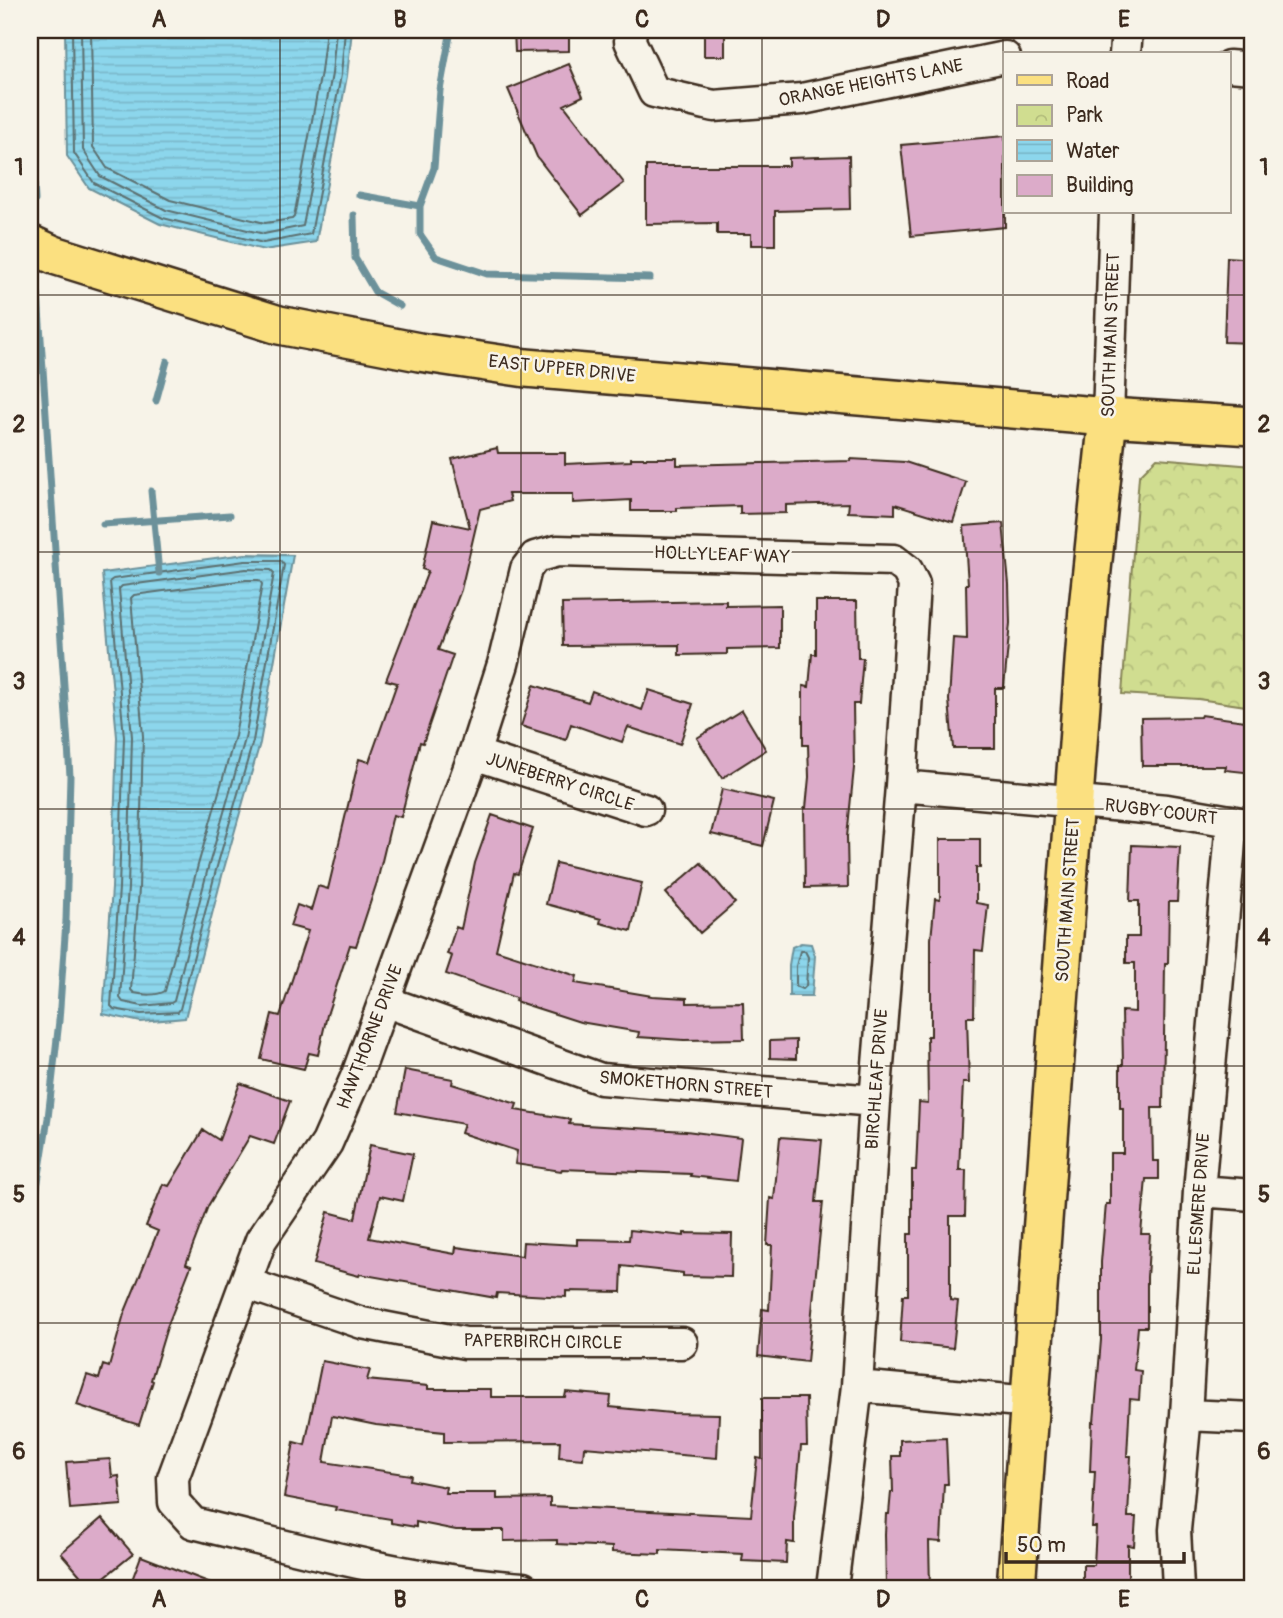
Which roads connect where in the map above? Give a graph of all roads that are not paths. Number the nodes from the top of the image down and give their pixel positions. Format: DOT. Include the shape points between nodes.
graph roads {
  1 [pos="631,30"];
  2 [pos="1127,30"];
  3 [pos="1125,52"];
  4 [pos="1003,57"];
  5 [pos="1230,66"];
  6 [pos="1253,68"];
  7 [pos="1115,214"];
  8 [pos="30,244"];
  9 [pos="1108,416"];
  10 [pos="1253,426"];
  11 [pos="535,556"];
  12 [pos="907,570"];
  13 [pos="474,754"];
  14 [pos="901,786"];
  15 [pos="1075,802"];
  16 [pos="646,810"];
  17 [pos="1242,823"];
  18 [pos="384,1001"];
  19 [pos="875,1101"];
  20 [pos="1199,1191"];
  21 [pos="1253,1195"];
  22 [pos="245,1283"];
  23 [pos="682,1343"];
  24 [pos="857,1386"];
  25 [pos="1030,1402"];
  26 [pos="1186,1416"];
  27 [pos="1253,1419"];
  28 [pos="523,1588"];
  29 [pos="832,1588"];
  30 [pos="1016,1588"];
  31 [pos="1178,1588"];
  1 -- 4 [label="street, ORANGE HEIGHTS LANE" via="630,41 654,92 714,106 802,99"];
  2 -- 3 [label="street"];
  5 -- 6 [label="street"];
  7 -- 9 [label="street, SOUTH MAIN STREET"];
  8 -- 9 [label="main road, EAST UPPER DRIVE" via="279,325 419,352 526,368"];
  9 -- 10 [label="main road, EAST UPPER DRIVE"];
  9 -- 15 [label="main road, SOUTH MAIN STREET" via="1088,608"];
  11 -- 12 [label="street, HOLLYLEAF WAY" via="557,551 894,560"];
  11 -- 13 [label="street, HAWTHORNE DRIVE" via="526,569 503,664"];
  12 -- 14 [label="street, BIRCHLEAF DRIVE" via="914,584"];
  13 -- 16 [label="street, JUNEBERRY CIRCLE"];
  13 -- 18 [label="street, HAWTHORNE DRIVE"];
  14 -- 15 [label="street, RUGBY COURT"];
  14 -- 19 [label="street, BIRCHLEAF DRIVE"];
  15 -- 17 [label="street, RUGBY COURT" via="1167,810"];
  15 -- 25 [label="main road, SOUTH MAIN STREET"];
  17 -- 20 [label="street, ELLESMERE DRIVE"];
  18 -- 19 [label="street, SMOKETHORN STREET" via="601,1079"];
  18 -- 22 [label="street, HAWTHORNE DRIVE" via="327,1143 261,1240"];
  19 -- 24 [label="street, BIRCHLEAF DRIVE"];
  20 -- 21 [label="street"];
  20 -- 26 [label="street, ELLESMERE DRIVE"];
  22 -- 23 [label="street, PAPERBIRCH CIRCLE" via="362,1323 465,1343"];
  22 -- 28 [label="street, HAWTHORNE DRIVE" via="173,1478 174,1502 193,1523 393,1572"];
  24 -- 25 [label="street"];
  24 -- 29 [label="street, BIRCHLEAF DRIVE"];
  25 -- 30 [label="main road, SOUTH MAIN STREET"];
  26 -- 27 [label="street"];
  26 -- 31 [label="street, ELLESMERE DRIVE" via="1175,1530"];
}
